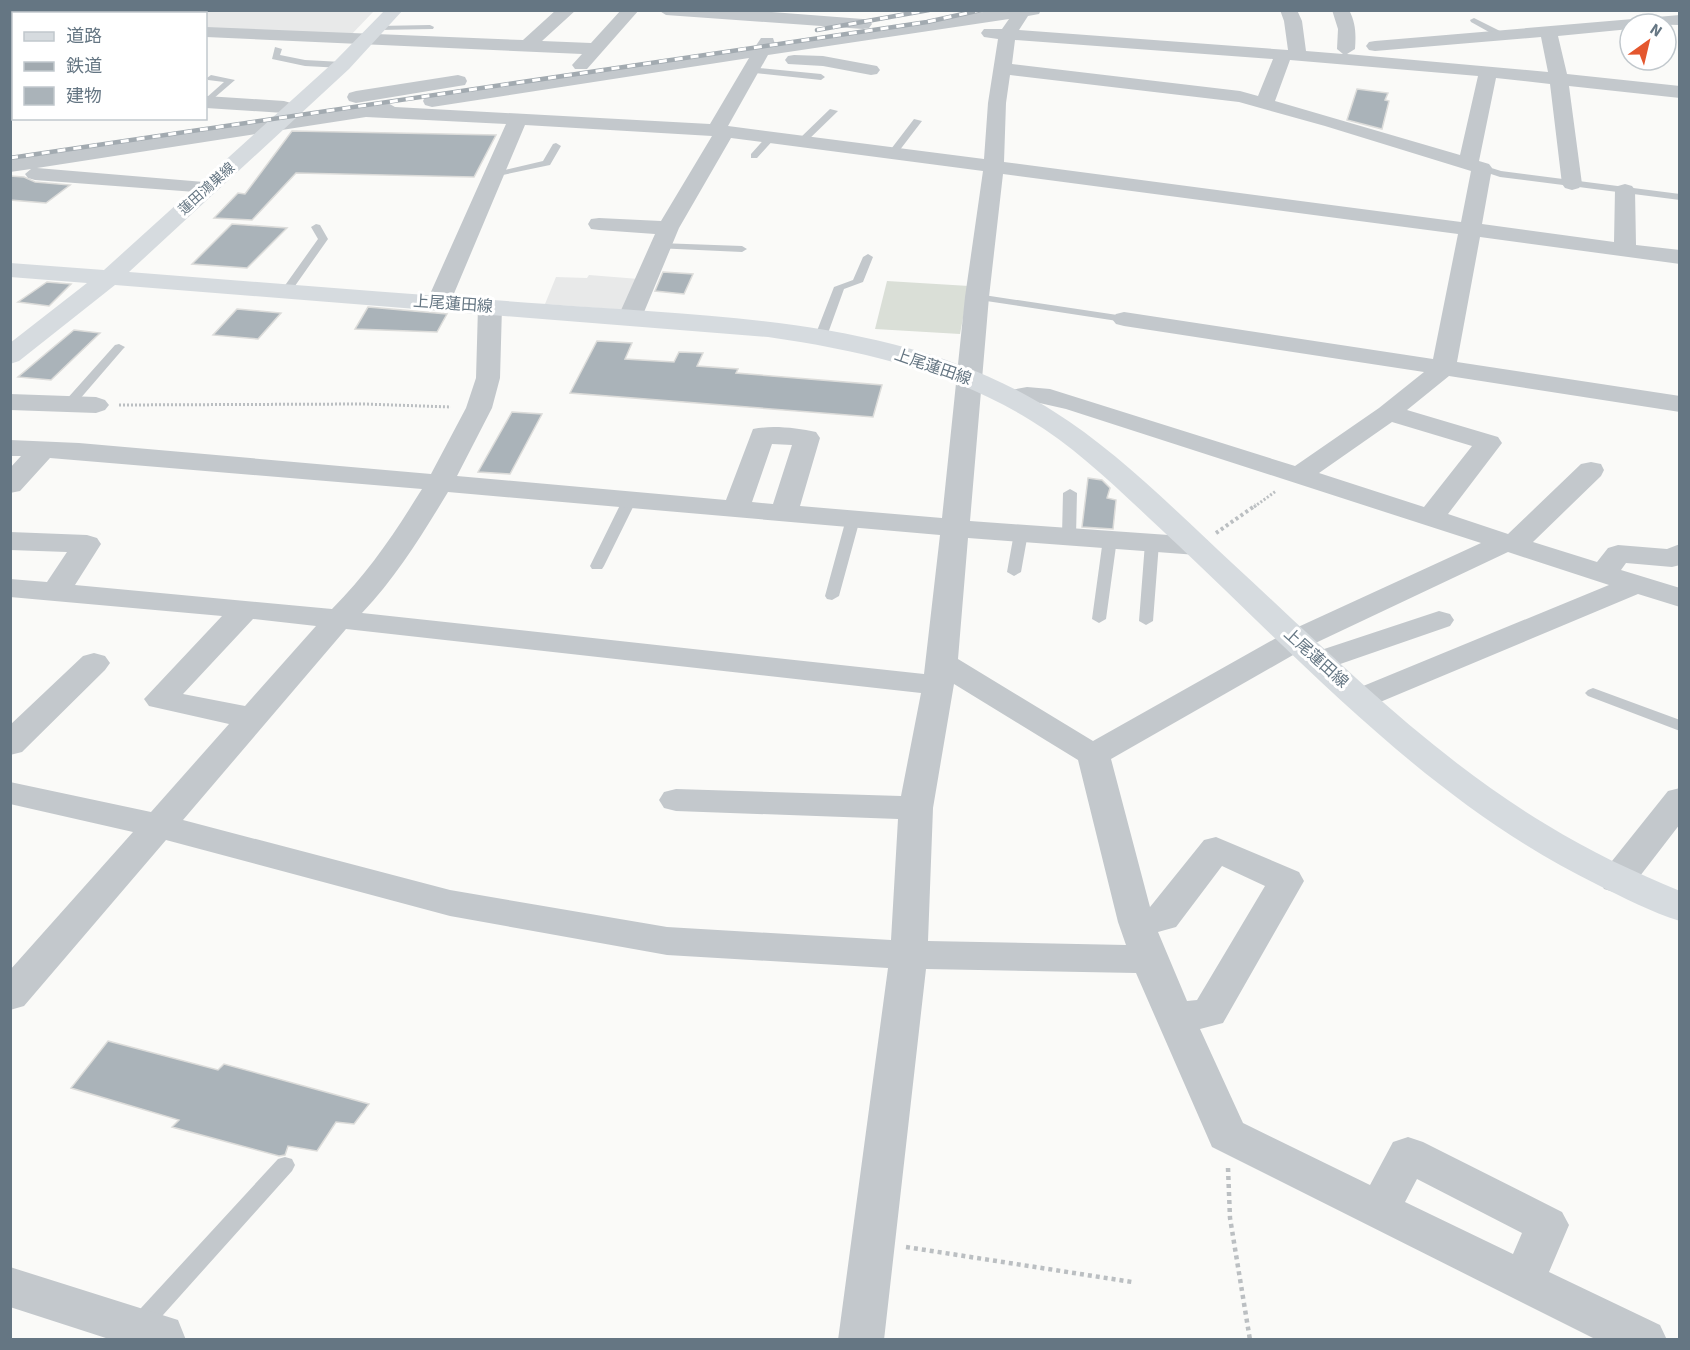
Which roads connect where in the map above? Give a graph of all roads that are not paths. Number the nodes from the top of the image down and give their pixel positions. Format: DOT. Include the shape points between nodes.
graph roads {
  1 [pos="394,10"];
  2 [pos="568,10"];
  3 [pos="631,10"];
  4 [pos="666,10"];
  5 [pos="939,10"];
  6 [pos="1288,10"];
  7 [pos="1340,10"];
  8 [pos="1026,11"];
  9 [pos="732,13"];
  10 [pos="903,13"];
  11 [pos="1474,20"];
  12 [pos="1680,20"];
  13 [pos="778,21"];
  14 [pos="962,21"];
  15 [pos="847,23"];
  16 [pos="430,27"];
  17 [pos="923,28"];
  18 [pos="1548,31"];
  19 [pos="207,32"];
  20 [pos="373,34"];
  21 [pos="1007,34"];
  22 [pos="1501,35"];
  23 [pos="528,45"];
  24 [pos="278,49"];
  25 [pos="1346,49"];
  26 [pos="1291,54"];
  27 [pos="590,56"];
  28 [pos="755,60"];
  29 [pos="342,65"];
  30 [pos="1001,68"];
  31 [pos="871,69"];
  32 [pos="1488,71"];
  33 [pos="821,77"];
  34 [pos="211,78"];
  35 [pos="1558,79"];
  36 [pos="566,81"];
  37 [pos="1680,92"];
  38 [pos="207,101"];
  39 [pos="207,102"];
  40 [pos="1264,104"];
  41 [pos="339,107"];
  42 [pos="365,111"];
  43 [pos="832,111"];
  44 [pos="286,112"];
  45 [pos="525,119"];
  46 [pos="917,121"];
  47 [pos="721,130"];
  48 [pos="771,137"];
  49 [pos="802,141"];
  50 [pos="556,146"];
  51 [pos="10,147"];
  52 [pos="892,153"];
  53 [pos="754,156"];
  54 [pos="994,165"];
  55 [pos="10,166"];
  56 [pos="1475,166"];
  57 [pos="10,172"];
  58 [pos="494,174"];
  59 [pos="1572,184"];
  60 [pos="209,187"];
  61 [pos="1625,190"];
  62 [pos="1680,197"];
  63 [pos="599,224"];
  64 [pos="316,227"];
  65 [pos="1471,230"];
  66 [pos="663,237"];
  67 [pos="742,249"];
  68 [pos="1625,250"];
  69 [pos="868,257"];
  70 [pos="1680,257"];
  71 [pos="10,270"];
  72 [pos="109,278"];
  73 [pos="286,291"];
  74 [pos="977,297"];
  75 [pos="438,303"];
  76 [pos="490,307"];
  77 [pos="630,317"];
  78 [pos="1124,319"];
  79 [pos="821,336"];
  80 [pos="119,347"];
  81 [pos="13,353"];
  82 [pos="1443,369"];
  83 [pos="969,379"];
  84 [pos="1010,397"];
  85 [pos="10,402"];
  86 [pos="69,404"];
  87 [pos="1680,404"];
  88 [pos="96,405"];
  89 [pos="1388,413"];
  90 [pos="10,448"];
  91 [pos="42,450"];
  92 [pos="1591,470"];
  93 [pos="1299,475"];
  94 [pos="440,482"];
  95 [pos="10,485"];
  96 [pos="1070,493"];
  97 [pos="630,499"];
  98 [pos="736,509"];
  99 [pos="784,513"];
  100 [pos="1431,517"];
  101 [pos="854,519"];
  102 [pos="954,528"];
  103 [pos="1021,533"];
  104 [pos="1069,536"];
  105 [pos="1110,539"];
  106 [pos="10,541"];
  107 [pos="1152,543"];
  108 [pos="1510,544"];
  109 [pos="1197,546"];
  110 [pos="1680,553"];
  111 [pos="597,566"];
  112 [pos="1014,572"];
  113 [pos="1603,574"];
  114 [pos="1636,584"];
  115 [pos="10,588"];
  116 [pos="55,592"];
  117 [pos="832,596"];
  118 [pos="1680,598"];
  119 [pos="246,609"];
  120 [pos="1099,619"];
  121 [pos="338,620"];
  122 [pos="1439,620"];
  123 [pos="1146,621"];
  124 [pos="1296,640"];
  125 [pos="1320,662"];
  126 [pos="94,663"];
  127 [pos="940,674"];
  128 [pos="1593,693"];
  129 [pos="1362,698"];
  130 [pos="252,718"];
  131 [pos="1680,726"];
  132 [pos="10,744"];
  133 [pos="1093,755"];
  134 [pos="14,798"];
  135 [pos="1680,799"];
  136 [pos="676,800"];
  137 [pos="916,808"];
  138 [pos="159,826"];
  139 [pos="1617,880"];
  140 [pos="1680,907"];
  141 [pos="1136,922"];
  142 [pos="909,955"];
  143 [pos="1149,959"];
  144 [pos="10,996"];
  145 [pos="1175,1018"];
  146 [pos="285,1165"];
  147 [pos="1380,1209"];
  148 [pos="1524,1279"];
  149 [pos="14,1295"];
  150 [pos="150,1333"];
  151 [pos="861,1340"];
  152 [pos="1644,1340"];
  1 -- 20 [label="main road, 蓮田鴻巣線"];
  2 -- 23 [label="street"];
  3 -- 27 [label="street"];
  4 -- 9 [label="street"];
  5 -- 14 [label="street"];
  6 -- 26 [label="street" via="1293,21"];
  7 -- 25 [label="street" via="1348,32"];
  8 -- 14 [label="street"];
  8 -- 21 [label="street"];
  9 -- 13 [label="street"];
  10 -- 15 [label="street"];
  11 -- 22 [label="lane"];
  12 -- 18 [label="street"];
  13 -- 15 [label="street"];
  13 -- 27 [label="street"];
  13 -- 28 [label="street"];
  14 -- 17 [label="street"];
  15 -- 17 [label="street"];
  16 -- 20 [label="lane"];
  17 -- 21 [label="street"];
  17 -- 28 [label="street"];
  18 -- 22 [label="street"];
  18 -- 35 [label="street"];
  19 -- 20 [label="street"];
  20 -- 23 [label="street"];
  20 -- 29 [label="main road, 蓮田鴻巣線"];
  21 -- 26 [label="street"];
  21 -- 30 [label="street"];
  22 -- 25 [label="street"];
  23 -- 27 [label="street"];
  24 -- 29 [label="lane" via="275,57"];
  25 -- 26 [label="street"];
  26 -- 32 [label="street"];
  26 -- 40 [label="street"];
  27 -- 36 [label="street"];
  27 -- 41 [label="street"];
  28 -- 31 [label="street" via="823,62"];
  28 -- 33 [label="lane"];
  28 -- 36 [label="street"];
  28 -- 47 [label="street"];
  29 -- 44 [label="main road, 蓮田鴻巣線"];
  30 -- 40 [label="street" via="1240,97"];
  30 -- 54 [label="street"];
  32 -- 35 [label="street"];
  32 -- 56 [label="street"];
  34 -- 38 [label="lane" via="231,80"];
  35 -- 37 [label="street"];
  35 -- 59 [label="street"];
  36 -- 42 [label="street"];
  36 -- 45 [label="street"];
  39 -- 44 [label="street"];
  40 -- 56 [label="street"];
  41 -- 42 [label="street"];
  41 -- 44 [label="street"];
  41 -- 44 [label="street"];
  42 -- 45 [label="street"];
  43 -- 49 [label="lane"];
  44 -- 51 [label="street"];
  44 -- 55 [label="street"];
  44 -- 60 [label="main road, 蓮田鴻巣線"];
  45 -- 47 [label="street"];
  45 -- 58 [label="street"];
  46 -- 52 [label="lane"];
  47 -- 48 [label="street"];
  47 -- 66 [label="street"];
  48 -- 49 [label="street"];
  48 -- 53 [label="lane"];
  49 -- 52 [label="street"];
  50 -- 58 [label="lane" via="547,163"];
  52 -- 54 [label="street"];
  54 -- 65 [label="street"];
  54 -- 74 [label="street"];
  56 -- 59 [label="lane" via="1500,174"];
  56 -- 65 [label="street"];
  57 -- 60 [label="street"];
  58 -- 75 [label="street"];
  59 -- 61 [label="lane"];
  60 -- 72 [label="main road, 蓮田鴻巣線"];
  61 -- 62 [label="lane"];
  61 -- 68 [label="street"];
  63 -- 66 [label="street"];
  64 -- 73 [label="lane" via="323,239"];
  65 -- 68 [label="street"];
  65 -- 82 [label="street"];
  66 -- 67 [label="lane"];
  66 -- 77 [label="street"];
  68 -- 70 [label="street"];
  69 -- 79 [label="lane" via="858,282 839,287"];
  71 -- 72 [label="main road, 上尾蓮田線"];
  72 -- 73 [label="main road, 上尾蓮田線"];
  72 -- 81 [label="main road, 蓮田鴻巣線"];
  73 -- 75 [label="main road, 上尾蓮田線"];
  74 -- 78 [label="lane"];
  74 -- 83 [label="street"];
  75 -- 76 [label="main road, 上尾蓮田線"];
  76 -- 77 [label="main road, 上尾蓮田線"];
  76 -- 94 [label="street" via="488,378 479,408"];
  77 -- 79 [label="main road, 上尾蓮田線"];
  78 -- 82 [label="street"];
  79 -- 83 [label="main road, 上尾蓮田線" via="886,351"];
  80 -- 86 [label="lane"];
  82 -- 87 [label="street"];
  82 -- 89 [label="street"];
  83 -- 84 [label="main road, 上尾蓮田線"];
  83 -- 102 [label="street"];
  84 -- 93 [label="street" via="1024,393 1048,396"];
  84 -- 109 [label="main road, 上尾蓮田線" via="1065,431"];
  85 -- 86 [label="street"];
  86 -- 88 [label="street"];
  89 -- 93 [label="street"];
  89 -- 100 [label="street" via="1489,443"];
  90 -- 91 [label="street"];
  91 -- 94 [label="street"];
  91 -- 95 [label="street"];
  92 -- 108 [label="street"];
  93 -- 100 [label="street"];
  94 -- 97 [label="street"];
  94 -- 121 [label="street" via="402,545 372,585"];
  96 -- 104 [label="lane"];
  97 -- 98 [label="street"];
  97 -- 111 [label="lane"];
  98 -- 99 [label="street"];
  98 -- 99 [label="street" via="762,435 807,438"];
  99 -- 101 [label="street"];
  100 -- 108 [label="street"];
  101 -- 102 [label="street"];
  101 -- 117 [label="lane"];
  102 -- 103 [label="street"];
  102 -- 127 [label="street"];
  103 -- 104 [label="street"];
  103 -- 112 [label="lane"];
  104 -- 105 [label="street"];
  105 -- 107 [label="street"];
  105 -- 120 [label="lane"];
  106 -- 116 [label="street" via="87,544"];
  107 -- 109 [label="street"];
  107 -- 123 [label="lane"];
  108 -- 113 [label="street"];
  108 -- 124 [label="street"];
  109 -- 124 [label="main road, 上尾蓮田線"];
  110 -- 113 [label="street" via="1672,558 1618,554"];
  113 -- 114 [label="street"];
  114 -- 118 [label="street"];
  114 -- 129 [label="street"];
  115 -- 116 [label="street"];
  116 -- 119 [label="street"];
  119 -- 121 [label="street"];
  119 -- 130 [label="street" via="160,699"];
  121 -- 127 [label="street"];
  121 -- 130 [label="street"];
  122 -- 125 [label="street"];
  124 -- 125 [label="main road, 上尾蓮田線"];
  124 -- 133 [label="street"];
  125 -- 129 [label="main road, 上尾蓮田線"];
  126 -- 132 [label="street"];
  127 -- 133 [label="street"];
  127 -- 137 [label="street"];
  128 -- 131 [label="lane"];
  129 -- 139 [label="main road, 上尾蓮田線" via="1474,793 1566,854"];
  130 -- 138 [label="street"];
  133 -- 141 [label="street"];
  134 -- 138 [label="street"];
  135 -- 139 [label="street"];
  136 -- 137 [label="street"];
  137 -- 142 [label="street"];
  138 -- 142 [label="street" via="450,903 667,941"];
  138 -- 144 [label="street"];
  139 -- 140 [label="main road, 上尾蓮田線"];
  141 -- 143 [label="street"];
  141 -- 145 [label="street" via="1163,918 1216,849 1286,881 1209,1013"];
  142 -- 143 [label="street"];
  142 -- 151 [label="street"];
  143 -- 145 [label="street"];
  145 -- 147 [label="street" via="1227,1135"];
  146 -- 150 [label="lane"];
  147 -- 148 [label="street"];
  147 -- 148 [label="street" via="1408,1154 1547,1225"];
  148 -- 152 [label="street"];
  149 -- 150 [label="street"];
}
